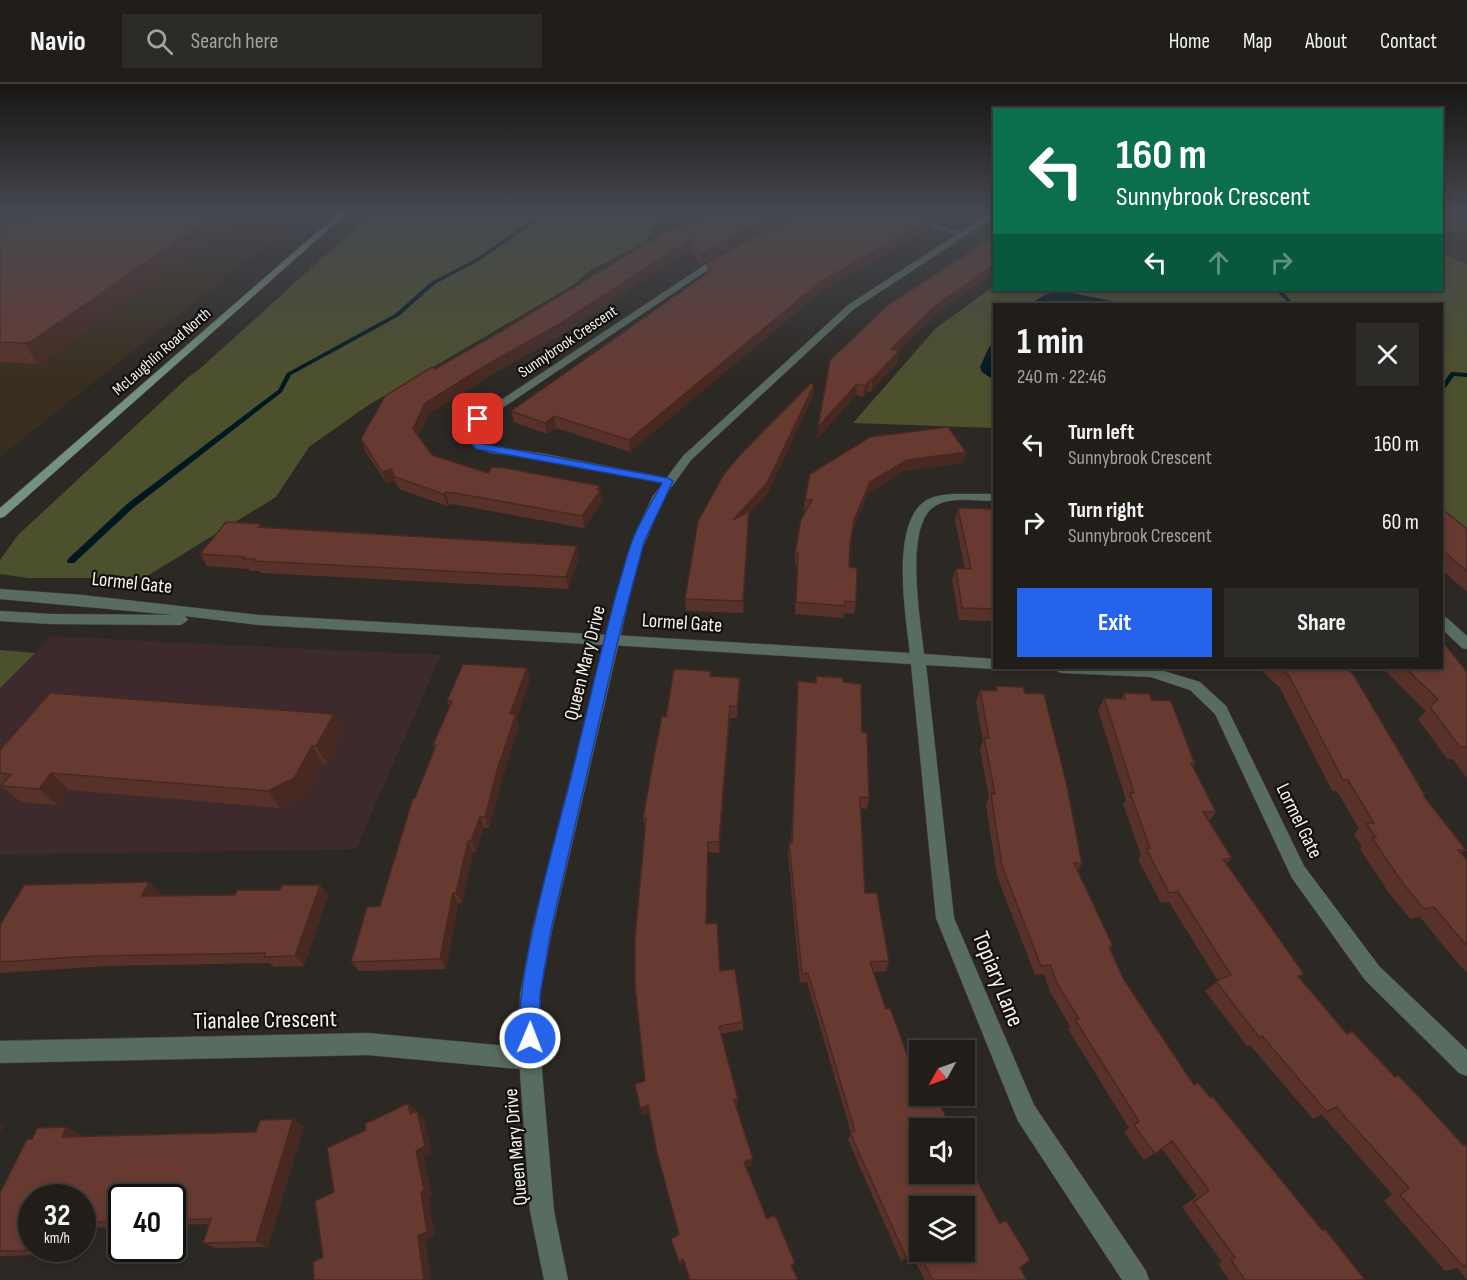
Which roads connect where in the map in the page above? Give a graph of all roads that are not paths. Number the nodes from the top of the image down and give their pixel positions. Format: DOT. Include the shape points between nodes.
graph roads {
  1 [pos="281,269"];
  2 [pos="703,269"];
  3 [pos="912,269"];
  4 [pos="668,481"];
  5 [pos="993,498"];
  6 [pos="0,514"];
  7 [pos="0,594"];
  8 [pos="0,616"];
  9 [pos="259,620"];
  10 [pos="1443,622"];
  11 [pos="612,640"];
  12 [pos="1467,644"];
  13 [pos="917,660"];
  14 [pos="993,664"];
  15 [pos="1085,669"];
  16 [pos="0,1052"];
  17 [pos="530,1059"];
  18 [pos="1467,1065"];
  19 [pos="556,1280"];
  20 [pos="1137,1280"];
  1 -- 6 [label="main road, McLaughlin Road North"];
  2 -- 4 [label="street, Sunnybrook Crescent" via="469,426 468,434 473,441 491,450"];
  3 -- 4 [label="street, Queen Mary Drive" via="841,316 713,432"];
  4 -- 11 [label="street, Queen Mary Drive" via="638,542"];
  5 -- 13 [label="street, Topiary Lane" via="944,497 926,504 920,511 908,567"];
  7 -- 9 [label="street, Lormel Gate"];
  8 -- 9 [label="street, Lormel Gate"];
  9 -- 11 [label="street, Lormel Gate"];
  10 -- 12 [label="street"];
  11 -- 13 [label="street, Lormel Gate"];
  11 -- 17 [label="street, Queen Mary Drive" via="542,930 530,995"];
  13 -- 14 [label="street, Lormel Gate"];
  13 -- 20 [label="street, Topiary Lane" via="945,918 1026,1113"];
  15 -- 18 [label="street, Lormel Gate" via="1151,672 1195,686 1221,710 1298,872 1372,973"];
  16 -- 17 [label="street, Tianalee Crescent" via="368,1044"];
  17 -- 19 [label="street, Queen Mary Drive" via="542,1211"];
}
